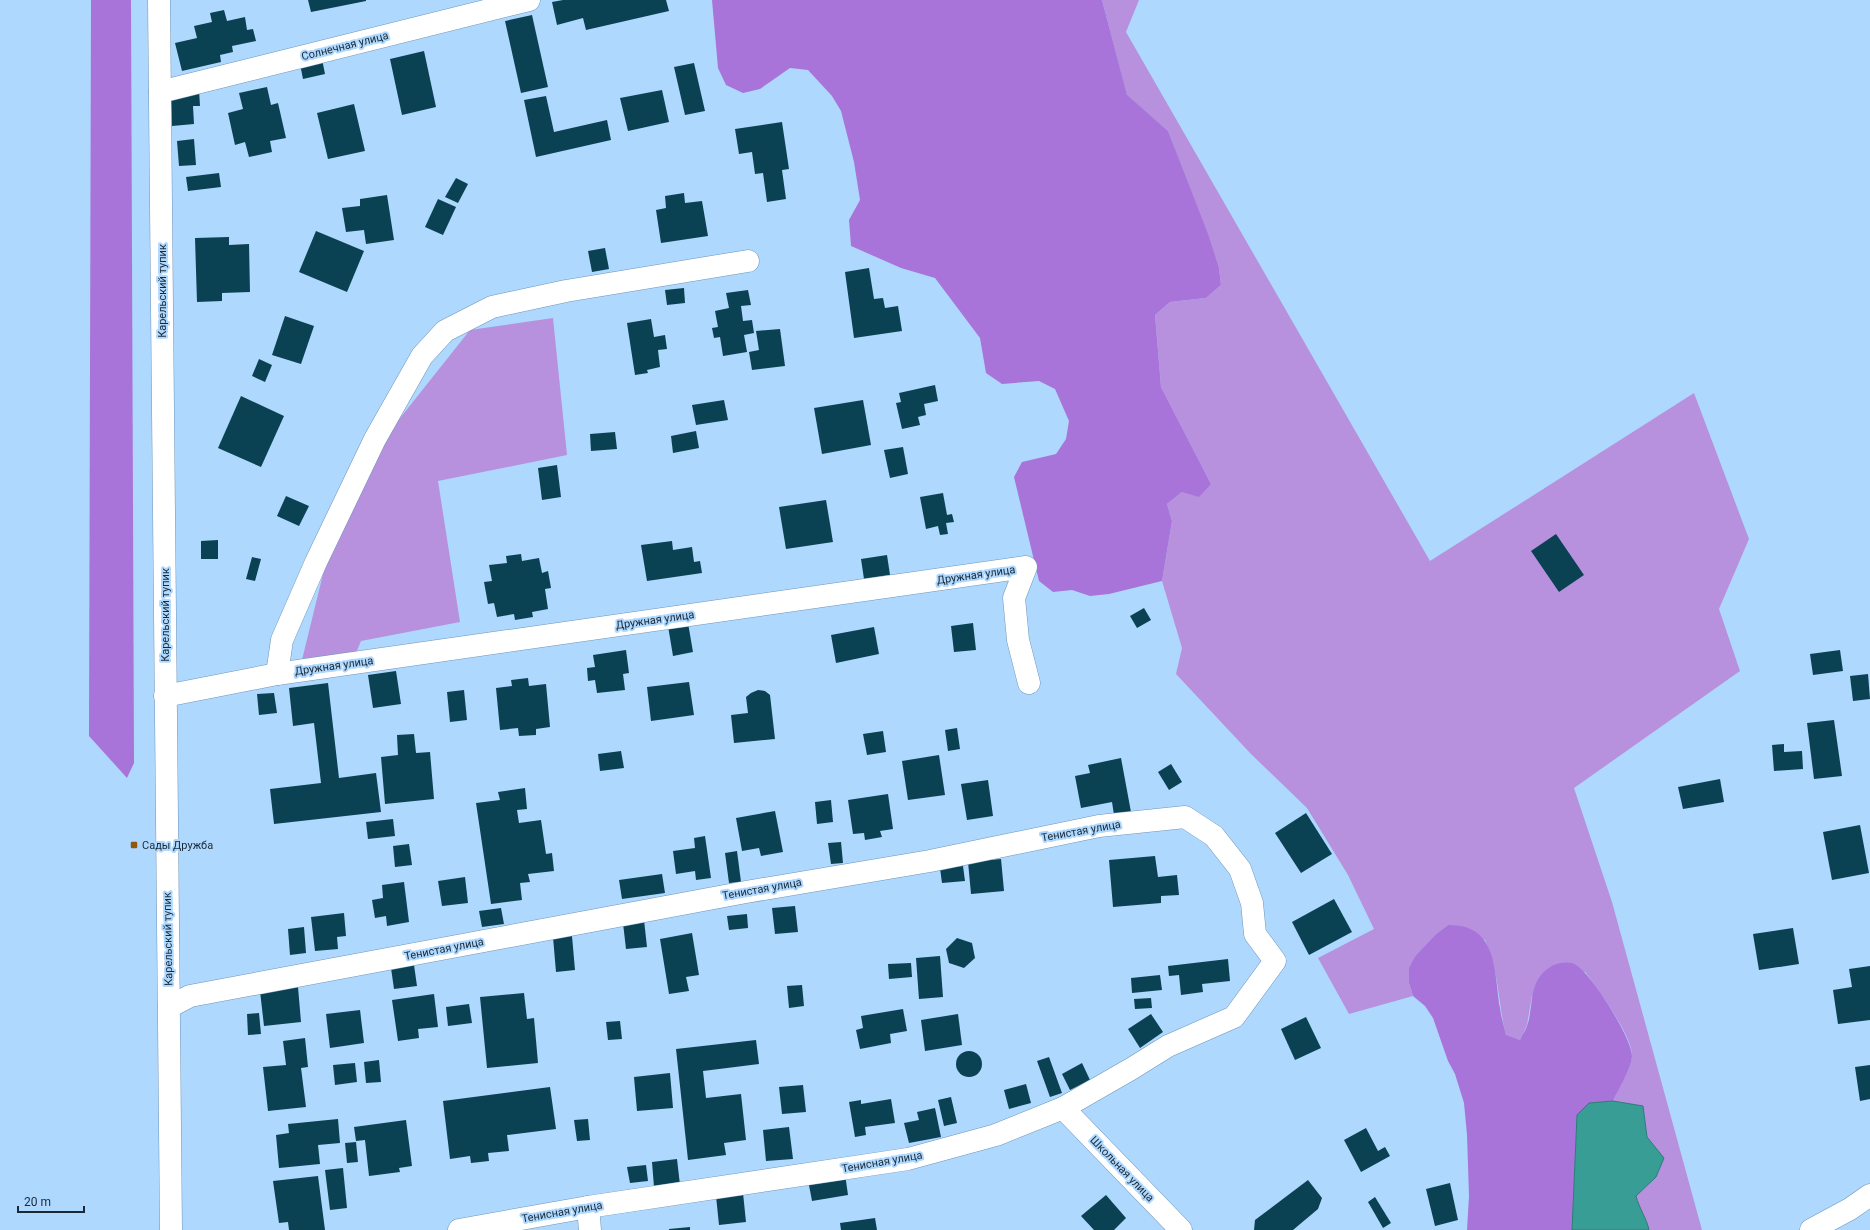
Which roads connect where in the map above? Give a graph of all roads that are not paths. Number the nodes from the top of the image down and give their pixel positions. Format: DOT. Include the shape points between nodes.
graph roads {
  1 [pos="160,0"];
  2 [pos="529,0"];
  3 [pos="160,92"];
  4 [pos="748,261"];
  5 [pos="277,674"];
  6 [pos="1029,683"];
  7 [pos="166,696"];
  8 [pos="1275,961"];
  9 [pos="168,1007"];
  10 [pos="1063,1108"];
  11 [pos="1870,1195"];
  12 [pos="588,1207"];
  13 [pos="170,1230"];
  14 [pos="459,1230"];
  15 [pos="590,1230"];
  16 [pos="1181,1230"];
  17 [pos="1812,1230"];
  1 -- 3 [label="street, Карельский тупик"];
  2 -- 3 [label="street, Солнечная улица"];
  3 -- 7 [label="street, Карельский тупик"];
  4 -- 5 [label="street" via="566,291 492,307 445,331 422,356 375,439 282,640"];
  5 -- 6 [label="street, Дружная улица" via="1026,567 1014,598 1018,640"];
  5 -- 7 [label="street, Дружная улица"];
  7 -- 9 [label="street, Карельский тупик"];
  8 -- 9 [label="street, Тенистая улица" via="1255,934 1252,903 1240,869 1214,836 1185,817 1099,826 930,861 730,895 190,996"];
  8 -- 10 [label="street, Тенисная улица" via="1234,1017 1168,1046"];
  9 -- 13 [label="street, Карельский тупик"];
  10 -- 12 [label="street, Тенисная улица" via="996,1135 908,1159"];
  10 -- 16 [label="street, Школьная улица"];
  11 -- 17 [label="street"];
  12 -- 14 [label="street, Тенисная улица"];
  12 -- 15 [label="street"];
}
